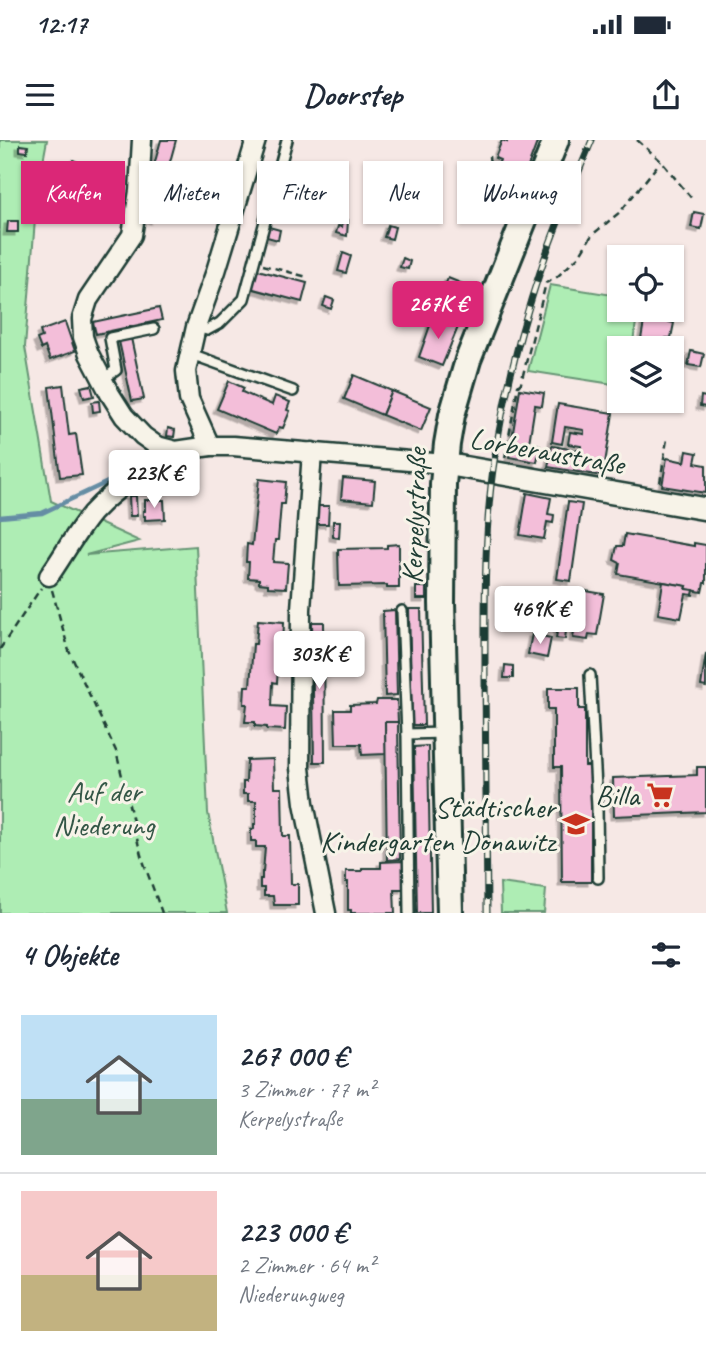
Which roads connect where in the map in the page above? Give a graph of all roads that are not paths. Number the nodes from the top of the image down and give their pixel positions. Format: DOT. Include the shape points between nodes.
graph roads {
  1 [pos="142,140"];
  2 [pos="256,140"];
  3 [pos="287,140"];
  4 [pos="556,140"];
  5 [pos="196,327"];
  6 [pos="155,329"];
  7 [pos="191,354"];
  8 [pos="102,380"];
  9 [pos="293,391"];
  10 [pos="210,446"];
  11 [pos="176,451"];
  12 [pos="312,452"];
  13 [pos="445,464"];
  14 [pos="706,509"];
  15 [pos="49,576"];
  16 [pos="402,611"];
  17 [pos="590,675"];
  18 [pos="446,733"];
  19 [pos="407,734"];
  20 [pos="598,878"];
  21 [pos="326,913"];
  22 [pos="409,913"];
  23 [pos="450,913"];
  1 -- 8 [label="street" via="132,235 89,300 82,319 83,337"];
  2 -- 5 [label="street"];
  3 -- 5 [label="lane" via="244,299 220,323 207,330"];
  4 -- 13 [label="main road, Kerpelystraße" via="468,360 452,415"];
  5 -- 7 [label="street"];
  6 -- 8 [label="lane" via="110,338 116,370"];
  7 -- 9 [label="lane"];
  7 -- 10 [label="street" via="186,371 188,398"];
  8 -- 11 [label="street" via="124,416 144,436"];
  10 -- 11 [label="street, Lorberaustraße"];
  10 -- 12 [label="street, Lorberaustraße"];
  11 -- 15 [label="street" via="108,497"];
  12 -- 13 [label="street, Lorberaustraße"];
  12 -- 21 [label="street" via="301,609 300,768"];
  13 -- 14 [label="street, Lorberaustraße"];
  13 -- 18 [label="main road, Kerpelystraße" via="442,603"];
  16 -- 19 [label="lane"];
  17 -- 20 [label="lane"];
  18 -- 19 [label="lane"];
  18 -- 23 [label="main road, Kerpelystraße"];
  19 -- 22 [label="lane"];
}
